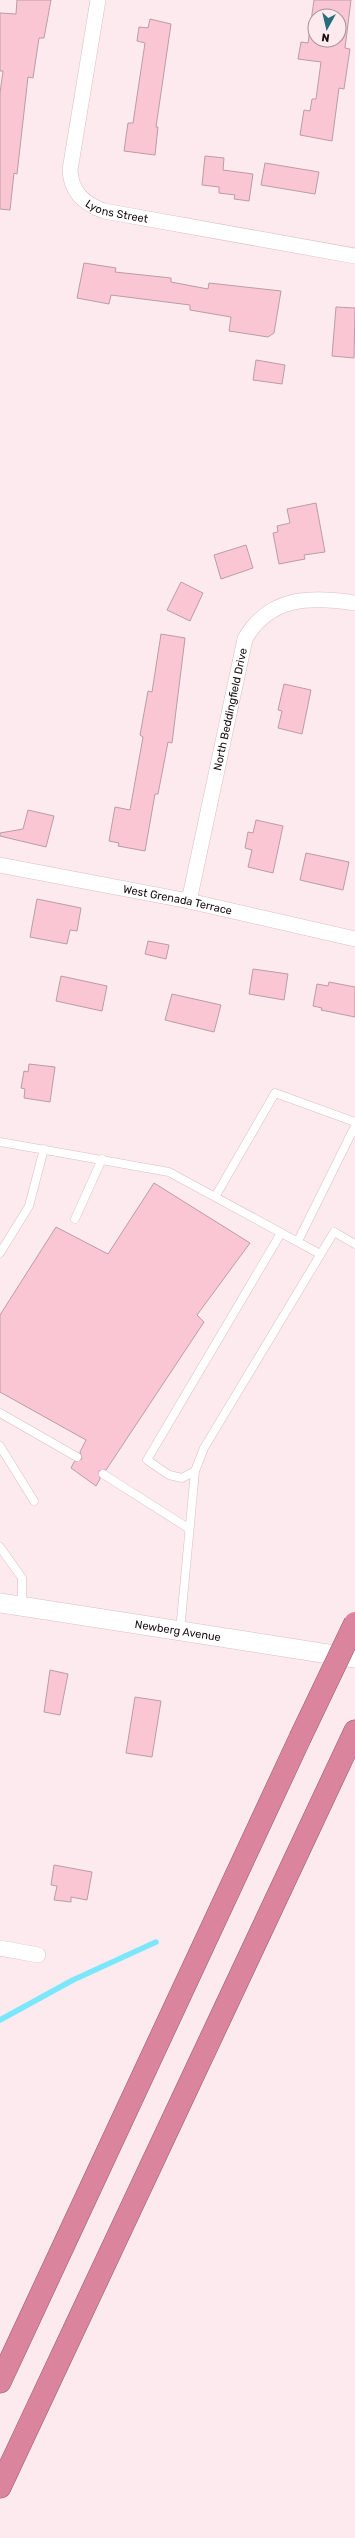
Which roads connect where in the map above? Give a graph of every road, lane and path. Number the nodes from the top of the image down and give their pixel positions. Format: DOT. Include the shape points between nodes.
graph roads {
  1 [pos="98,0"];
  2 [pos="355,256"];
  3 [pos="355,603"];
  4 [pos="0,865"];
  5 [pos="189,901"];
  6 [pos="355,939"];
  7 [pos="355,1122"];
  8 [pos="355,1126"];
  9 [pos="0,1142"];
  10 [pos="44,1149"];
  11 [pos="102,1159"];
  12 [pos="215,1197"];
  13 [pos="75,1219"];
  14 [pos="281,1233"];
  15 [pos="298,1241"];
  16 [pos="355,1244"];
  17 [pos="0,1253"];
  18 [pos="320,1254"];
  19 [pos="0,1413"];
  20 [pos="0,1446"];
  21 [pos="77,1456"];
  22 [pos="195,1471"];
  23 [pos="103,1474"];
  24 [pos="34,1501"];
  25 [pos="188,1528"];
  26 [pos="0,1547"];
  27 [pos="0,1603"];
  28 [pos="22,1607"];
  29 [pos="355,1623"];
  30 [pos="180,1631"];
  31 [pos="355,1658"];
  32 [pos="352,1738"];
  33 [pos="0,1948"];
  34 [pos="38,1955"];
  35 [pos="0,2382"];
  36 [pos="0,2487"];
  1 -- 2 [label="street, Lyons Street" via="70,170 70,182 78,196 93,207 104,211"];
  3 -- 5 [label="street, North Beddingfield Drive" via="321,599 300,601 272,609 252,628 246,639"];
  4 -- 5 [label="street, West Grenada Terrace"];
  5 -- 6 [label="street, West Grenada Terrace"];
  7 -- 12 [label="lane" via="275,1093"];
  8 -- 15 [label="lane"];
  9 -- 10 [label="lane"];
  10 -- 11 [label="lane"];
  10 -- 17 [label="lane" via="29,1206"];
  11 -- 12 [label="lane" via="169,1172"];
  11 -- 13 [label="lane"];
  12 -- 14 [label="lane"];
  14 -- 15 [label="lane"];
  14 -- 22 [label="lane" via="147,1460 169,1475 182,1478"];
  15 -- 18 [label="lane"];
  16 -- 18 [label="lane" via="334,1232"];
  18 -- 22 [label="lane" via="204,1448"];
  19 -- 21 [label="lane"];
  20 -- 24 [label="lane"];
  22 -- 25 [label="lane"];
  23 -- 25 [label="lane"];
  25 -- 30 [label="lane"];
  26 -- 28 [label="lane" via="22,1578"];
  27 -- 28 [label="street, Newberg Avenue"];
  28 -- 30 [label="street, Newberg Avenue"];
  29 -- 35 [label="highway, bridge"];
  30 -- 31 [label="street, Newberg Avenue"];
  32 -- 36 [label="highway"];
  33 -- 34 [label="street"];
}
